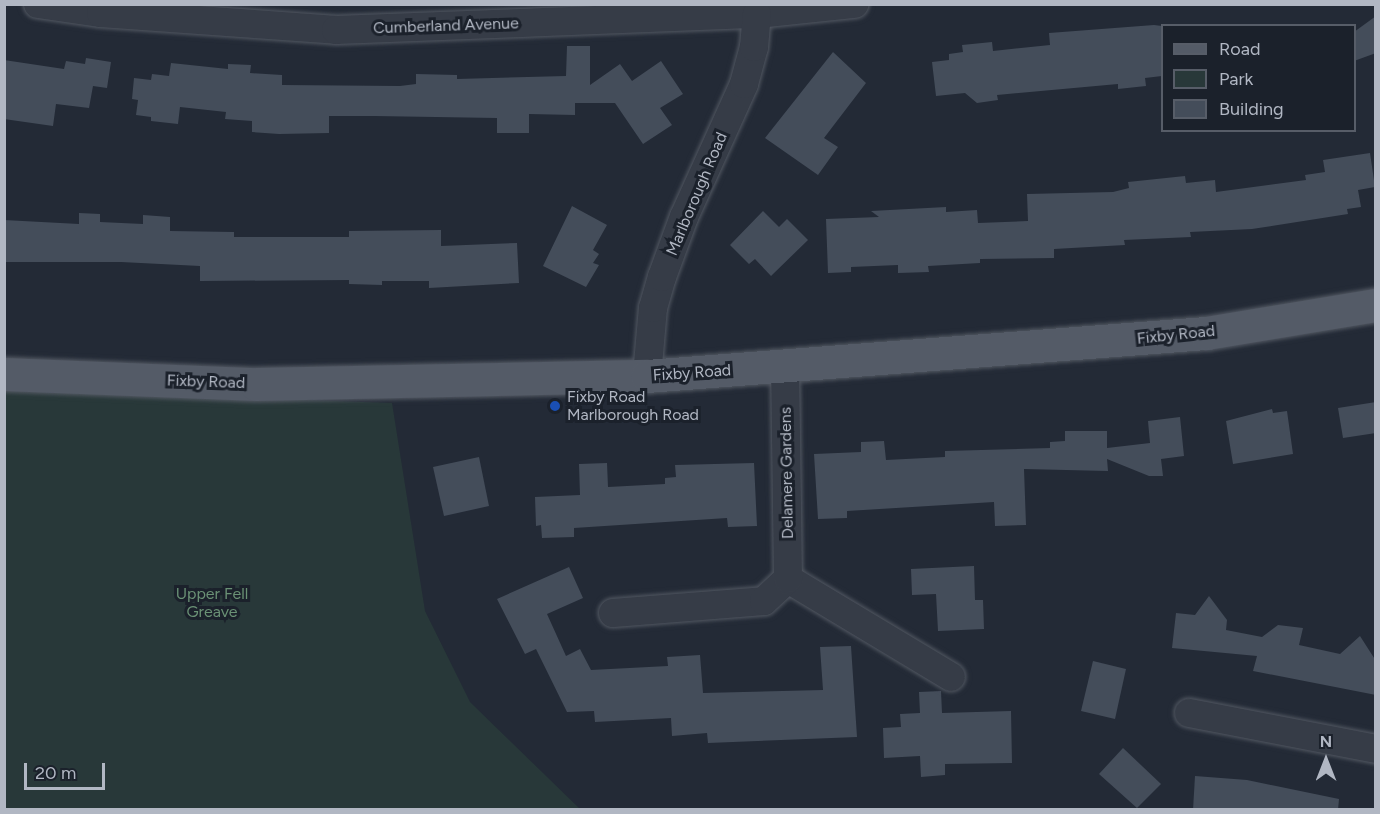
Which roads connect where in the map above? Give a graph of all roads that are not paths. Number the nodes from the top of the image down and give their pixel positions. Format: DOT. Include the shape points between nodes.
graph roads {
  1 [pos="38,4"];
  2 [pos="854,4"];
  3 [pos="757,14"];
  4 [pos="335,17"];
  5 [pos="1376,305"];
  6 [pos="785,366"];
  7 [pos="4,374"];
  8 [pos="647,376"];
  9 [pos="788,579"];
  10 [pos="613,613"];
  11 [pos="951,677"];
  12 [pos="1190,713"];
  13 [pos="1376,749"];
  1 -- 4 [label="street, Cumberland Avenue" via="101,13"];
  2 -- 3 [label="street, Cumberland Avenue"];
  3 -- 4 [label="street, Cumberland Avenue"];
  3 -- 8 [label="street, Marlborough Road" via="754,47 744,84 684,217 662,277 652,318"];
  5 -- 6 [label="main road, Fixby Road" via="1206,333"];
  6 -- 8 [label="main road, Fixby Road"];
  6 -- 9 [label="street, Delamere Gardens"];
  7 -- 8 [label="main road, Fixby Road" via="256,384"];
  9 -- 10 [label="street" via="764,601"];
  9 -- 11 [label="street"];
  12 -- 13 [label="street"];
}
